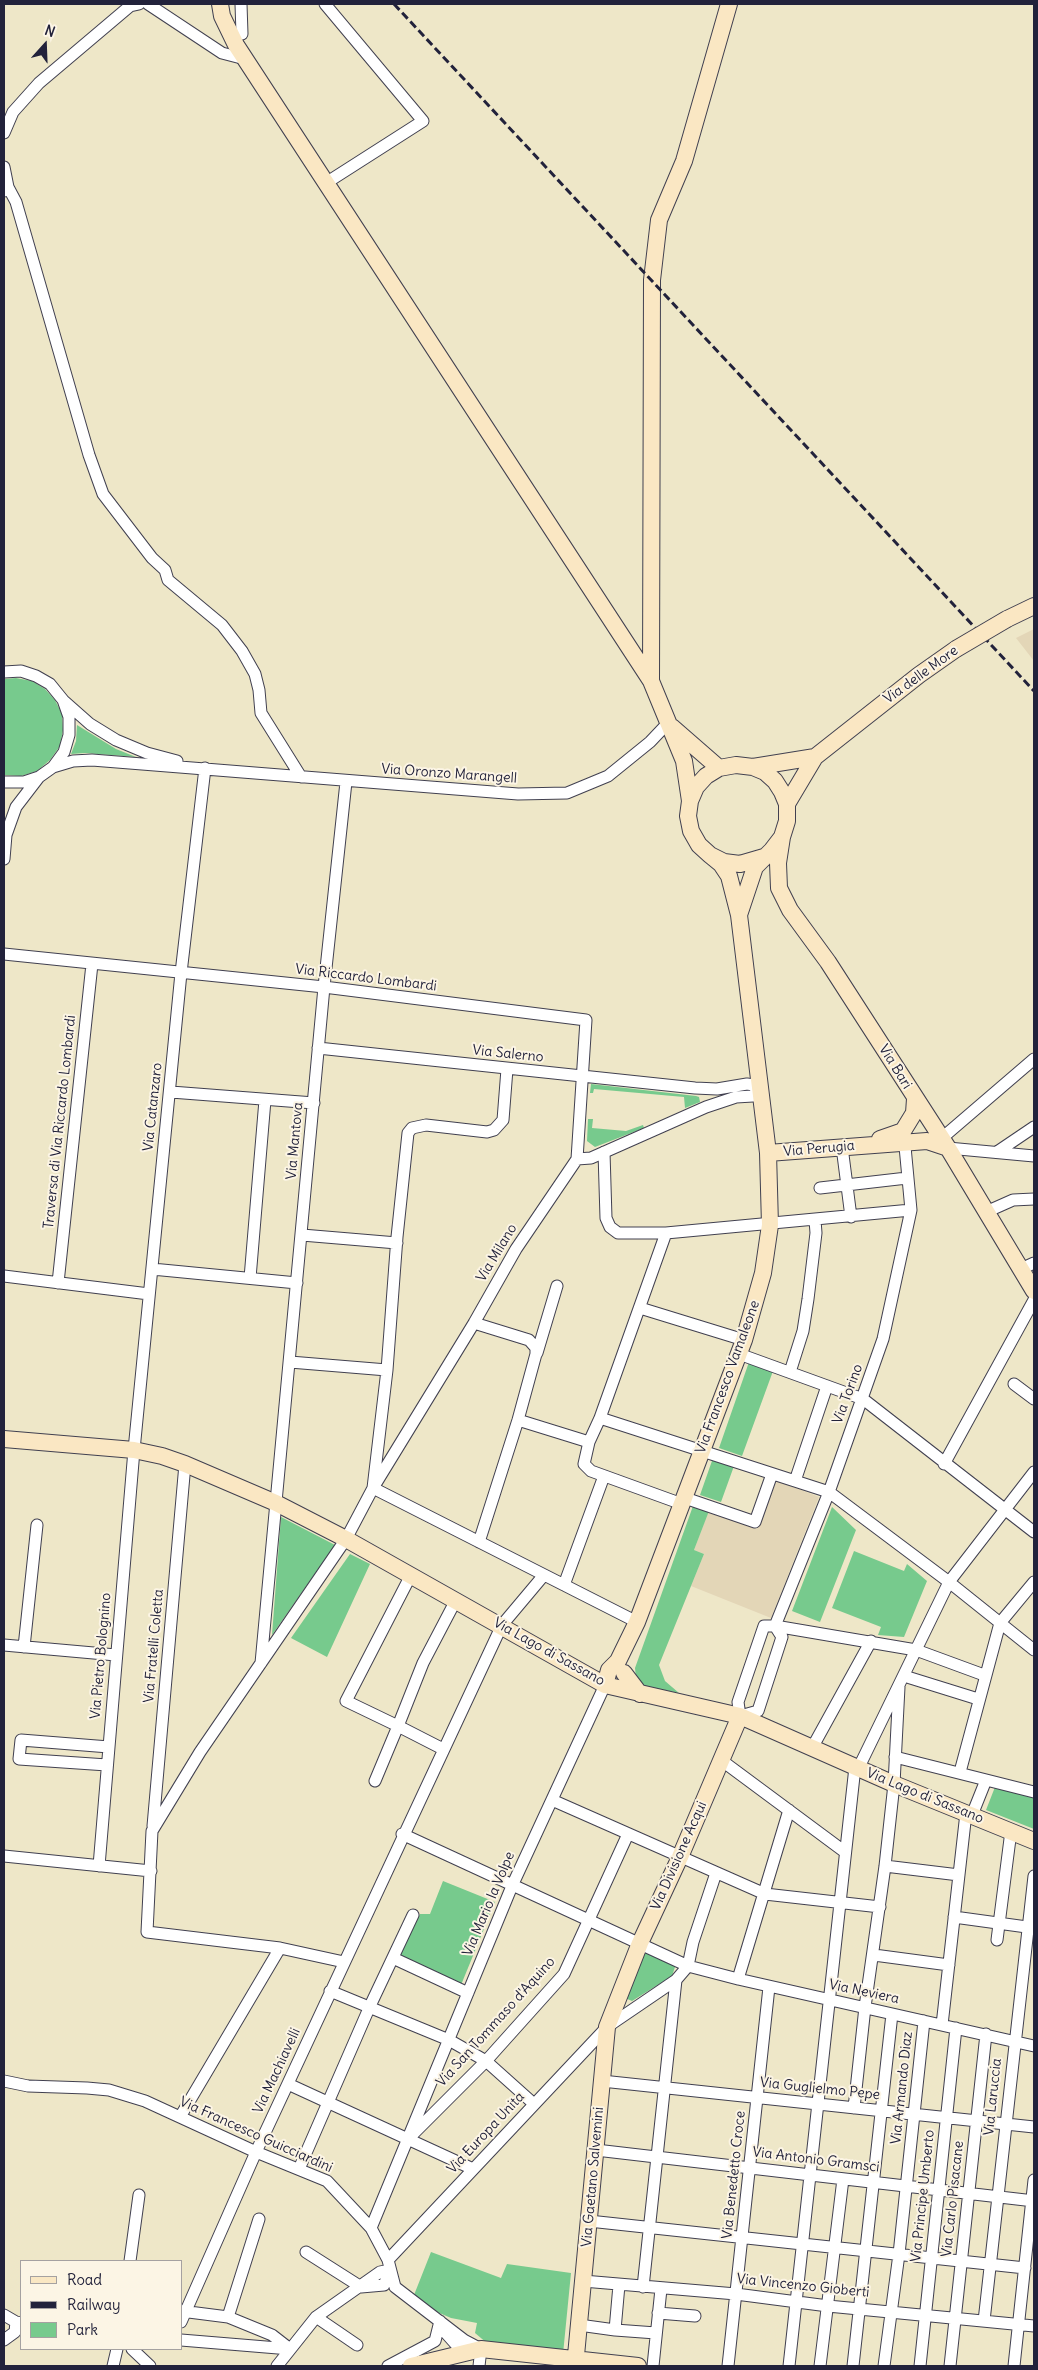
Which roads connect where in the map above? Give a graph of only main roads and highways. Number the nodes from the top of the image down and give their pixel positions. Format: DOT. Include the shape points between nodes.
graph roads {
  1 [pos="220,4"];
  2 [pos="229,4"];
  3 [pos="729,4"];
  4 [pos="241,46"];
  5 [pos="1034,606"];
  6 [pos="651,681"];
  7 [pos="668,723"];
  8 [pos="815,757"];
  9 [pos="753,767"];
  10 [pos="719,768"];
  11 [pos="690,801"];
  12 [pos="786,804"];
  13 [pos="782,837"];
  14 [pos="710,855"];
  15 [pos="764,856"];
  16 [pos="739,915"];
  17 [pos="915,1099"];
  18 [pos="926,1139"];
  19 [pos="768,1153"];
  20 [pos="1028,1266"];
  21 [pos="1034,1291"];
  22 [pos="4,1439"];
  23 [pos="637,1622"];
  24 [pos="624,1673"];
  25 [pos="605,1685"];
  26 [pos="640,1694"];
  27 [pos="740,1716"];
  28 [pos="1034,1841"];
  29 [pos="618,1996"];
  30 [pos="575,2363"];
  31 [pos="411,2366"];
  32 [pos="638,2366"];
  1 -- 4 [label="main road" via="222,16"];
  2 -- 4 [label="main road"];
  3 -- 6 [label="main road" via="684,161 659,220 652,280"];
  4 -- 6 [label="main road" via="326,183"];
  5 -- 8 [label="main road, Via delle More, bridge" via="956,649"];
  6 -- 7 [label="main road"];
  7 -- 10 [label="main road"];
  7 -- 11 [label="main road" via="684,761"];
  8 -- 9 [label="main road"];
  8 -- 12 [label="main road"];
  9 -- 10 [label="main road"];
  9 -- 12 [label="main road" via="775,781"];
  10 -- 11 [label="main road" via="696,787"];
  11 -- 14 [label="main road" via="691,831"];
  12 -- 13 [label="main road" via="787,821"];
  13 -- 15 [label="main road"];
  13 -- 17 [label="main road, Via Bari" via="779,888 790,910 828,962"];
  14 -- 15 [label="main road" via="724,862 740,864"];
  14 -- 16 [label="main road, Via Francesco Vamaleone" via="728,876"];
  15 -- 16 [label="main road" via="755,866"];
  16 -- 19 [label="main road, Via Francesco Vamaleone"];
  17 -- 18 [label="main road, Via Bari"];
  17 -- 18 [label="main road" via="914,1113"];
  18 -- 19 [label="main road, Via Perugia"];
  18 -- 20 [label="main road, Via Bari"];
  19 -- 23 [label="main road, Via Francesco Vamaleone" via="770,1225 763,1273 742,1347"];
  20 -- 21 [label="main road, Via Bari"];
  22 -- 25 [label="main road, Via Lago di Sassano" via="134,1450 185,1464 276,1503"];
  23 -- 24 [label="main road"];
  23 -- 25 [label="main road" via="618,1661 609,1670"];
  24 -- 25 [label="main road"];
  24 -- 26 [label="main road"];
  25 -- 26 [label="main road, Via Lago di Sassano"];
  26 -- 27 [label="main road, Via Lago di Sassano"];
  27 -- 28 [label="main road, Via Lago di Sassano"];
  27 -- 29 [label="main road, Via Divisione Acqui"];
  29 -- 30 [label="main road, Via Gaetano Salvemini" via="607,2027"];
  30 -- 31 [label="main road" via="481,2349"];
  30 -- 32 [label="main road"];
}
